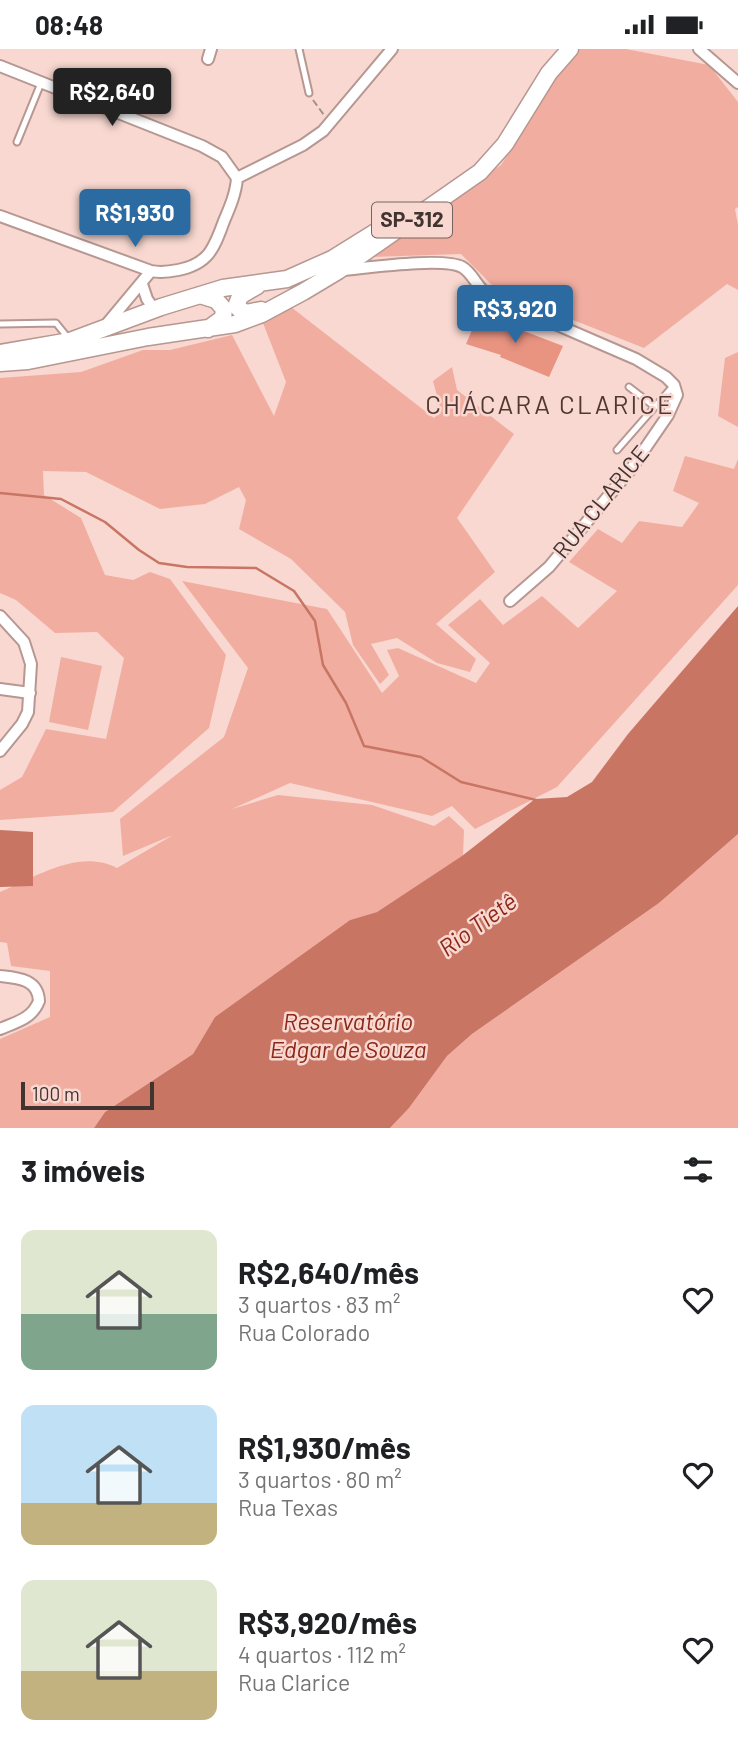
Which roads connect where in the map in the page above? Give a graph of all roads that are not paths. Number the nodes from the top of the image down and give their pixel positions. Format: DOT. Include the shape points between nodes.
graph roads {
  1 [pos="299,49"];
  2 [pos="392,49"];
  3 [pos="555,49"];
  4 [pos="570,49"];
  5 [pos="699,49"];
  6 [pos="0,66"];
  7 [pos="41,83"];
  8 [pos="738,83"];
  9 [pos="309,93"];
  10 [pos="18,142"];
  11 [pos="237,178"];
  12 [pos="0,216"];
  13 [pos="151,271"];
  14 [pos="338,271"];
  15 [pos="142,284"];
  16 [pos="262,284"];
  17 [pos="198,295"];
  18 [pos="274,307"];
  19 [pos="153,309"];
  20 [pos="0,324"];
  21 [pos="102,330"];
  22 [pos="206,330"];
  23 [pos="70,341"];
  24 [pos="0,352"];
  25 [pos="0,363"];
  26 [pos="674,385"];
  27 [pos="629,387"];
  28 [pos="655,407"];
  29 [pos="617,450"];
  30 [pos="510,601"];
  31 [pos="0,615"];
  32 [pos="0,689"];
  33 [pos="30,693"];
  34 [pos="0,751"];
  35 [pos="0,976"];
  36 [pos="0,1029"];
  1 -- 9 [label="lane"];
  2 -- 11 [label="street" via="323,131"];
  3 -- 16 [label="main road, SP-312" via="496,140 473,166 332,259 298,275"];
  4 -- 14 [label="main road, SP-312" via="480,173"];
  5 -- 8 [label="street"];
  6 -- 7 [label="street"];
  7 -- 10 [label="lane"];
  7 -- 11 [label="street" via="202,146 222,157"];
  11 -- 13 [label="street" via="231,204 206,257 188,268"];
  12 -- 13 [label="street"];
  13 -- 15 [label="street"];
  14 -- 18 [label="main road, SP-312"];
  14 -- 26 [label="street" via="454,264 467,271 488,295 636,359"];
  15 -- 19 [label="street"];
  15 -- 21 [label="street"];
  16 -- 17 [label="main road, SP-312"];
  16 -- 18 [label="main road" via="240,296 239,309 246,313"];
  17 -- 19 [label="main road, SP-312"];
  17 -- 22 [label="main road" via="216,300 224,309 223,318"];
  18 -- 22 [label="main road, SP-312" via="236,324"];
  19 -- 21 [label="main road, SP-312"];
  20 -- 23 [label="lane" via="56,323"];
  21 -- 23 [label="main road, SP-312"];
  22 -- 25 [label="main road, SP-312"];
  23 -- 24 [label="main road, SP-312"];
  26 -- 28 [label="lane"];
  26 -- 30 [label="street, RUA CLARICE" via="673,407 631,469 549,567"];
  27 -- 28 [label="lane"];
  28 -- 29 [label="lane"];
  31 -- 33 [label="street" via="24,642 31,664"];
  32 -- 33 [label="street"];
  33 -- 34 [label="street" via="22,724"];
  35 -- 36 [label="street" via="29,982 39,1001 26,1019"];
}
